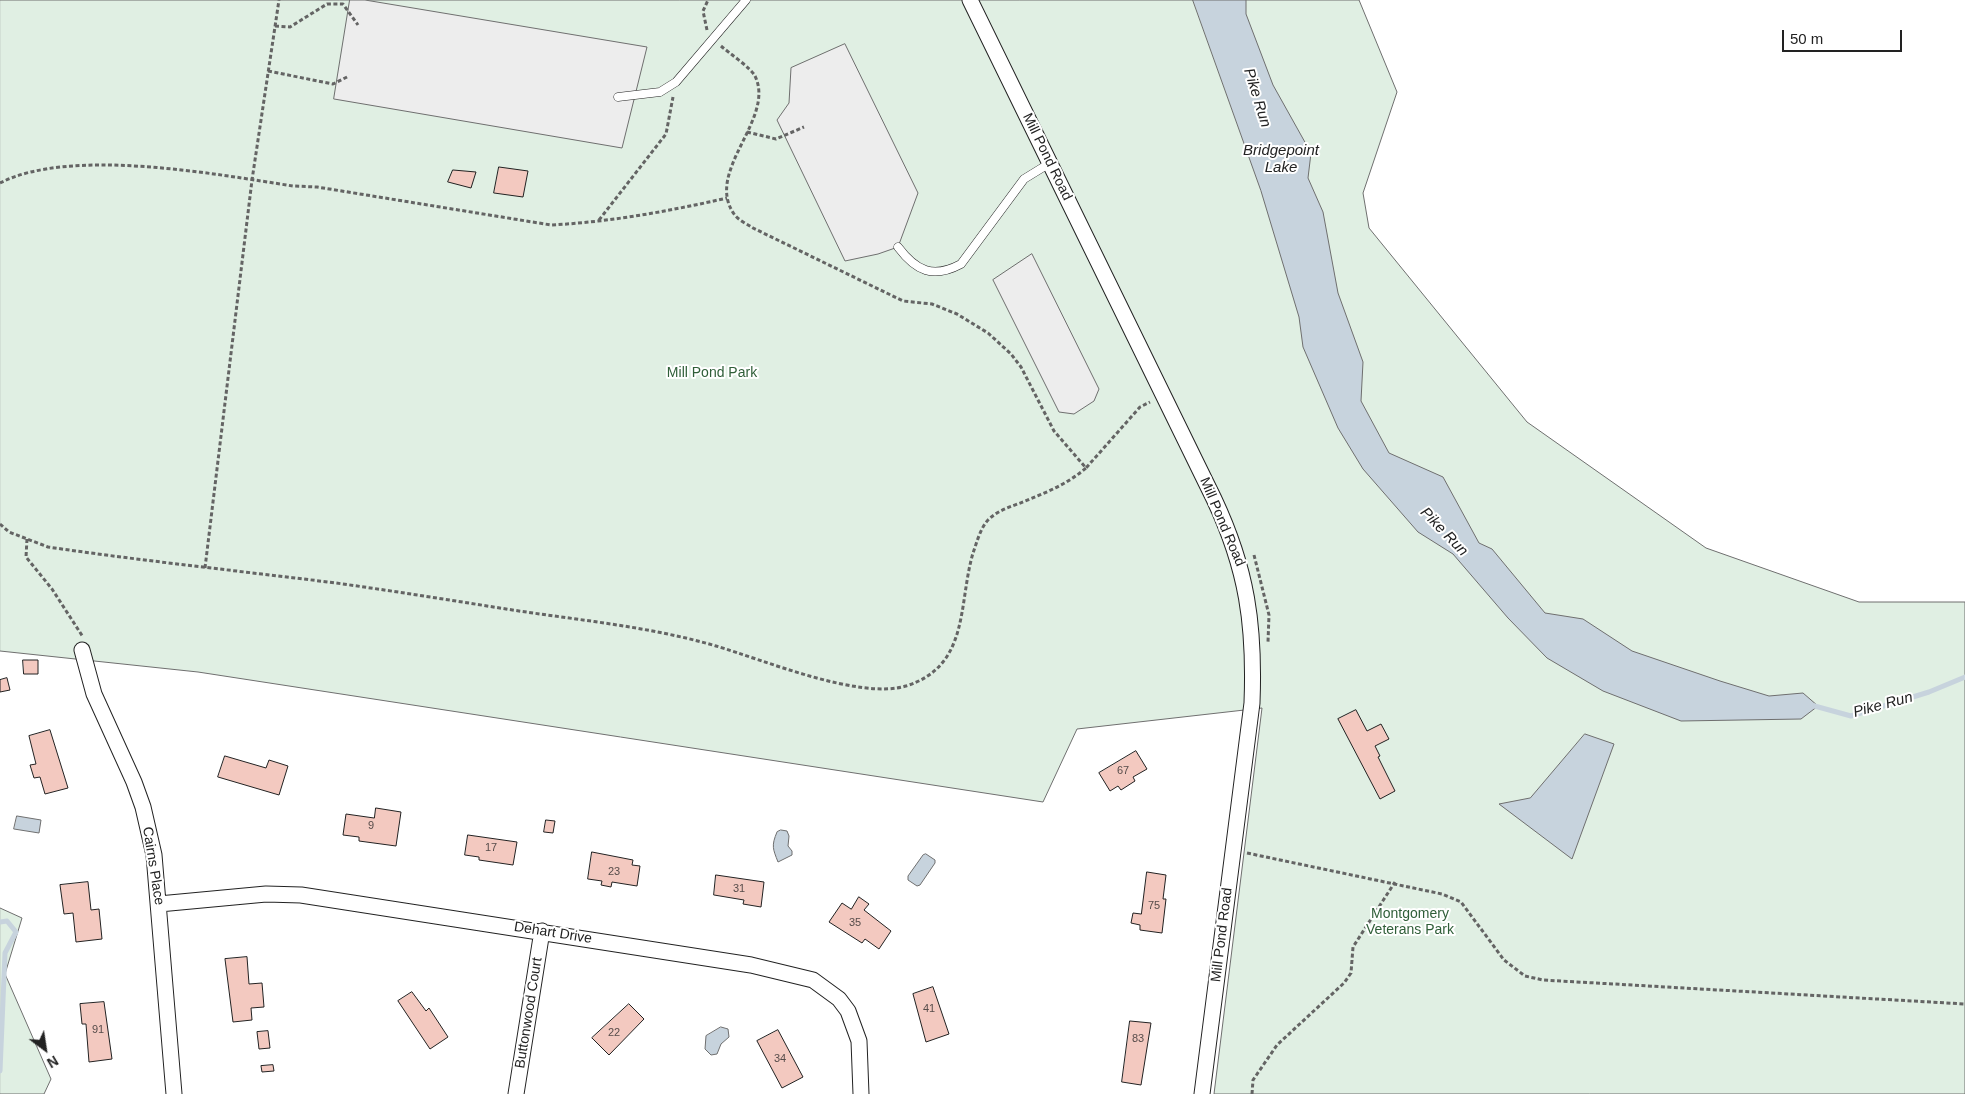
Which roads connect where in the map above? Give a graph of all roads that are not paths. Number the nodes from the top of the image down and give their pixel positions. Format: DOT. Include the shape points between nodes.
graph roads {
  1 [pos="746,0"];
  2 [pos="970,0"];
  3 [pos="618,97"];
  4 [pos="1050,163"];
  5 [pos="898,247"];
  6 [pos="82,650"];
  7 [pos="159,904"];
  8 [pos="542,931"];
  9 [pos="174,1094"];
  10 [pos="516,1094"];
  11 [pos="861,1094"];
  12 [pos="1202,1094"];
  1 -- 3 [label="lane" via="676,82 660,92"];
  2 -- 4 [label="street, Mill Pond Road"];
  4 -- 5 [label="lane" via="1024,179 961,264 946,272 921,269"];
  4 -- 12 [label="street, Mill Pond Road" via="1226,524 1247,598 1253,645 1252,703"];
  6 -- 7 [label="street, Cairns Place" via="94,694 143,807 154,855"];
  7 -- 8 [label="street, Dehart Drive" via="266,894 300,895"];
  7 -- 9 [label="street, Cairns Place"];
  8 -- 10 [label="street, Buttonwood Court"];
  8 -- 11 [label="street, Dehart Drive" via="751,965 813,980 839,999 848,1011 859,1041"];
}
